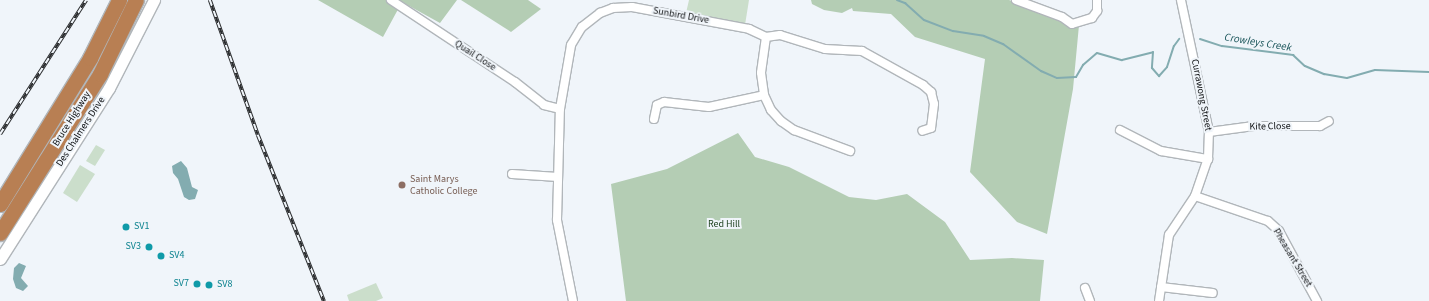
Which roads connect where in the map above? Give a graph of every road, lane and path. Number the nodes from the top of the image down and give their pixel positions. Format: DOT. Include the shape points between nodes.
graph roads {
  1 [pos="119,0"];
  2 [pos="136,0"];
  3 [pos="154,0"];
  4 [pos="391,0"];
  5 [pos="1016,0"];
  6 [pos="1097,0"];
  7 [pos="1181,0"];
  8 [pos="766,37"];
  9 [pos="764,95"];
  10 [pos="560,109"];
  11 [pos="654,119"];
  12 [pos="1328,121"];
  13 [pos="1120,130"];
  14 [pos="922,131"];
  15 [pos="1209,132"];
  16 [pos="850,151"];
  17 [pos="1208,158"];
  18 [pos="512,174"];
  19 [pos="558,177"];
  20 [pos="1195,196"];
  21 [pos="0,204"];
  22 [pos="0,233"];
  23 [pos="0,259"];
  24 [pos="1161,287"];
  25 [pos="1085,288"];
  26 [pos="1213,293"];
  27 [pos="573,301"];
  28 [pos="1090,301"];
  29 [pos="1159,301"];
  30 [pos="1317,301"];
  1 -- 21 [label="highway, Bruce Highway" via="90,58"];
  2 -- 22 [label="highway, Bruce Highway" via="100,74"];
  3 -- 23 [label="main road, Des Chalmers Drive" via="109,88"];
  4 -- 10 [label="street, Quail Close" via="515,82 544,106"];
  5 -- 6 [label="street" via="1062,17 1072,24 1092,18 1097,11"];
  7 -- 15 [label="street, Currawong Street"];
  8 -- 9 [label="street" via="761,65"];
  8 -- 10 [label="street, Sunbird Drive" via="749,29 650,10 625,7 606,10 588,21 574,38 567,58 565,92"];
  8 -- 14 [label="street, Sunbird Drive" via="777,34 825,48 862,51 923,85 931,92 934,104 931,128"];
  9 -- 11 [label="street" via="709,107 664,102 657,105"];
  9 -- 16 [label="street" via="771,110 787,126"];
  10 -- 19 [label="street, Sunbird Drive"];
  12 -- 15 [label="street, Kite Close" via="1320,126 1254,126"];
  13 -- 17 [label="street" via="1161,152"];
  15 -- 17 [label="street, Currawong Street"];
  17 -- 20 [label="street, Currawong Street"];
  18 -- 19 [label="street"];
  19 -- 27 [label="street, Sunbird Drive" via="557,220"];
  20 -- 24 [label="street, Currawong Street" via="1172,228"];
  20 -- 30 [label="street, Pheasant Street" via="1268,221 1279,231"];
  24 -- 26 [label="street"];
  24 -- 29 [label="street, Currawong Street"];
  25 -- 28 [label="street"];
}
